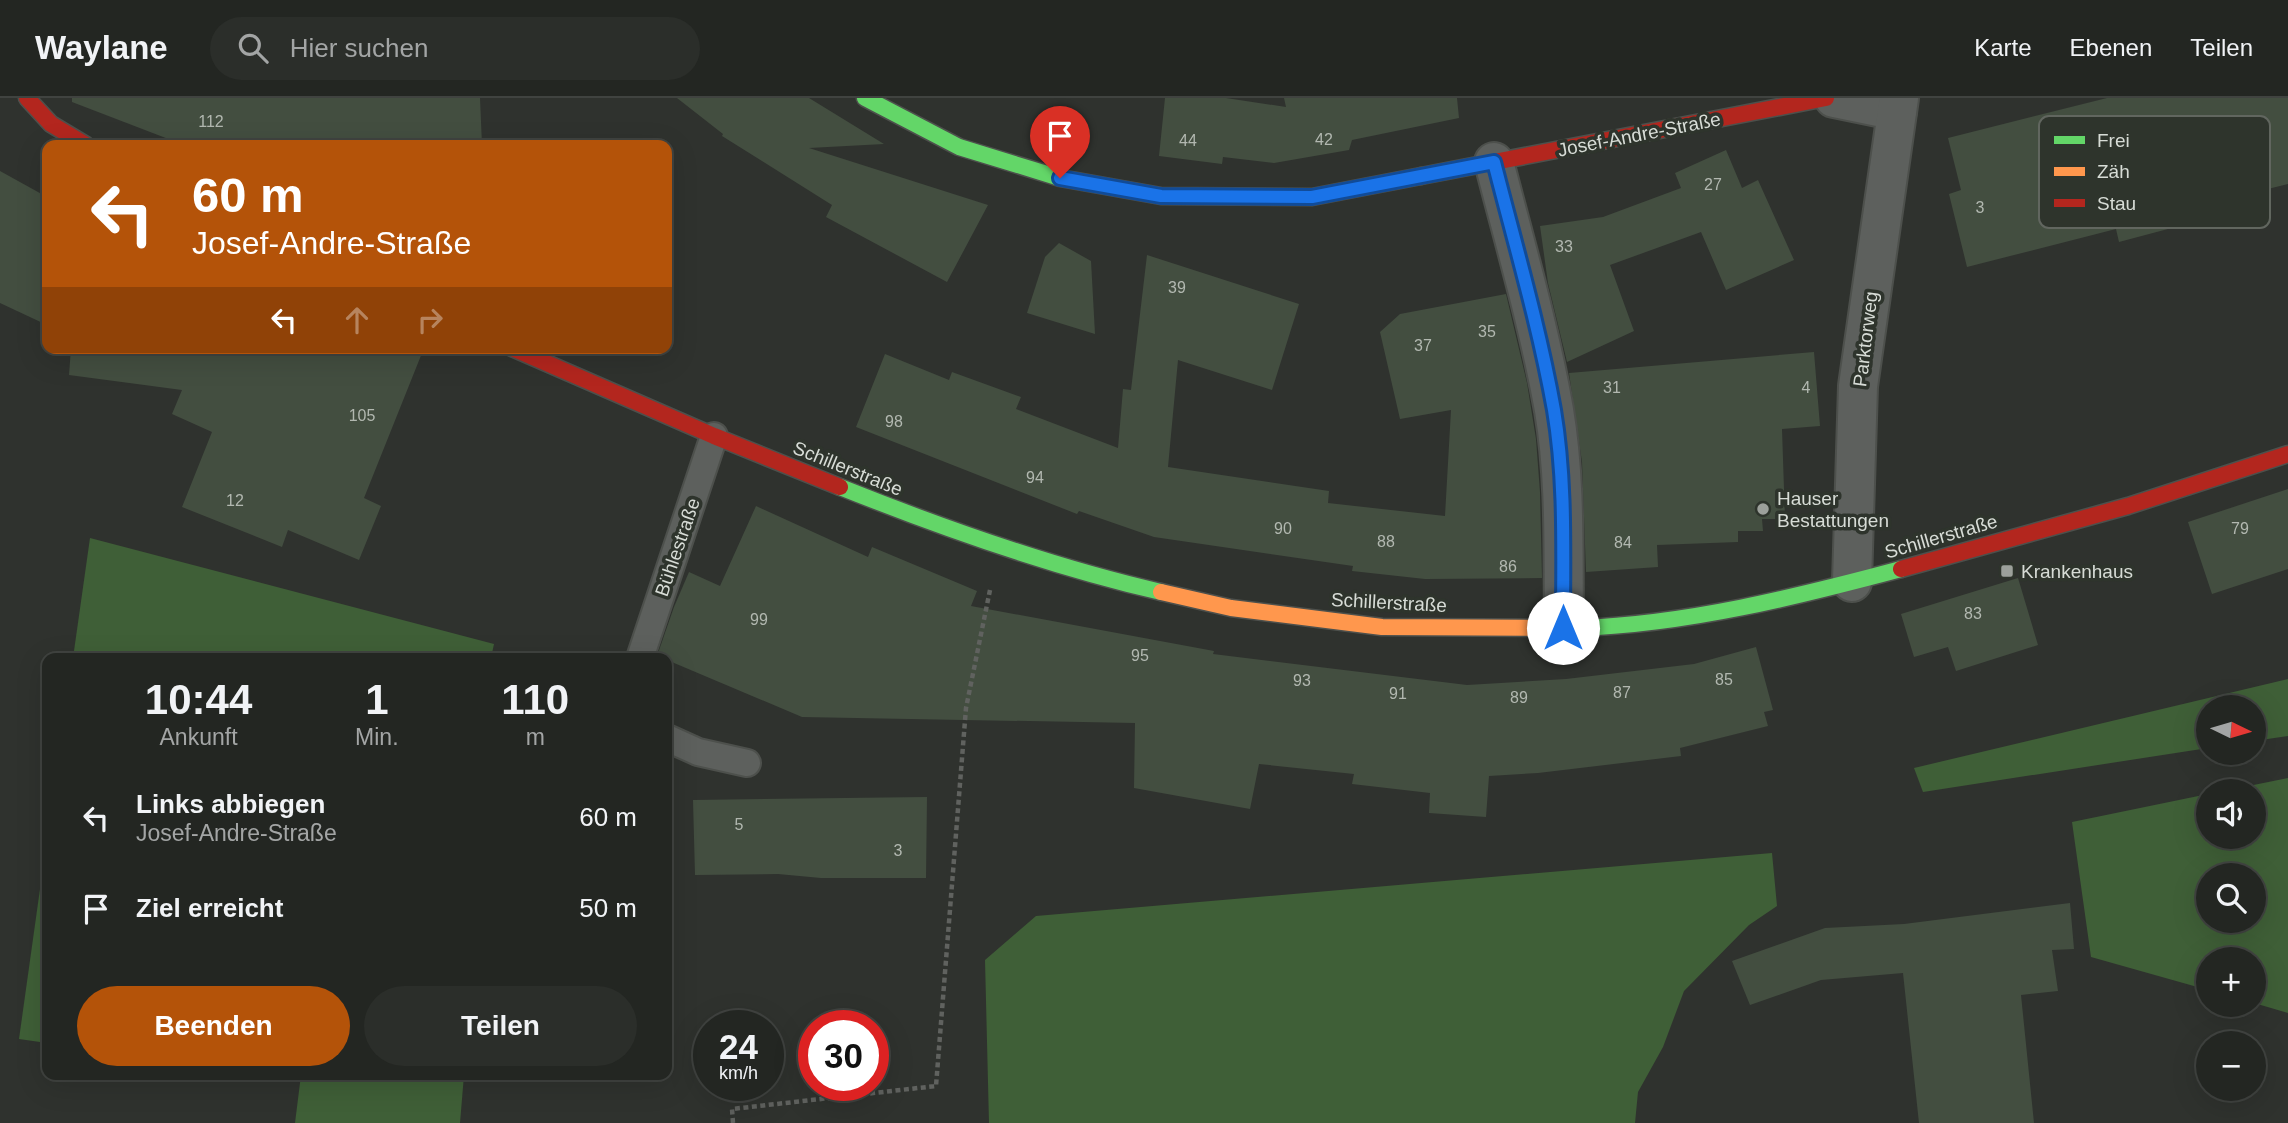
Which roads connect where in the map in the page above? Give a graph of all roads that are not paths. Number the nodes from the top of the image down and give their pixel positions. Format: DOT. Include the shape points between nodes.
graph roads {
  1 [pos="27,98"];
  2 [pos="865,98"];
  3 [pos="1826,98"];
  4 [pos="1834,98"];
  5 [pos="1898,105"];
  6 [pos="78,140"];
  7 [pos="1494,162"];
  8 [pos="526,354"];
  9 [pos="714,436"];
  10 [pos="2288,454"];
  11 [pos="1852,582"];
  12 [pos="1563,628"];
  13 [pos="642,653"];
  14 [pos="672,740"];
  15 [pos="747,763"];
  1 -- 6 [label="main road" via="51,124"];
  2 -- 7 [label="main road, Josef-Andre-Straße" via="959,147 1060,178 1161,196 1312,197"];
  3 -- 7 [label="main road, Josef-Andre-Straße"];
  4 -- 5 [label="street"];
  5 -- 11 [label="street, Parktorweg" via="1858,386"];
  7 -- 12 [label="street" via="1523,265 1554,412 1563,511"];
  8 -- 9 [label="main road, Schillerstraße"];
  9 -- 12 [label="main road, Schillerstraße" via="904,513 1088,575 1231,608 1382,627"];
  9 -- 13 [label="lane, Bühlestraße"];
  10 -- 11 [label="main road, Schillerstraße" via="2128,506"];
  11 -- 12 [label="main road, Schillerstraße" via="1693,616 1626,626"];
  14 -- 15 [label="lane" via="698,752"];
}
